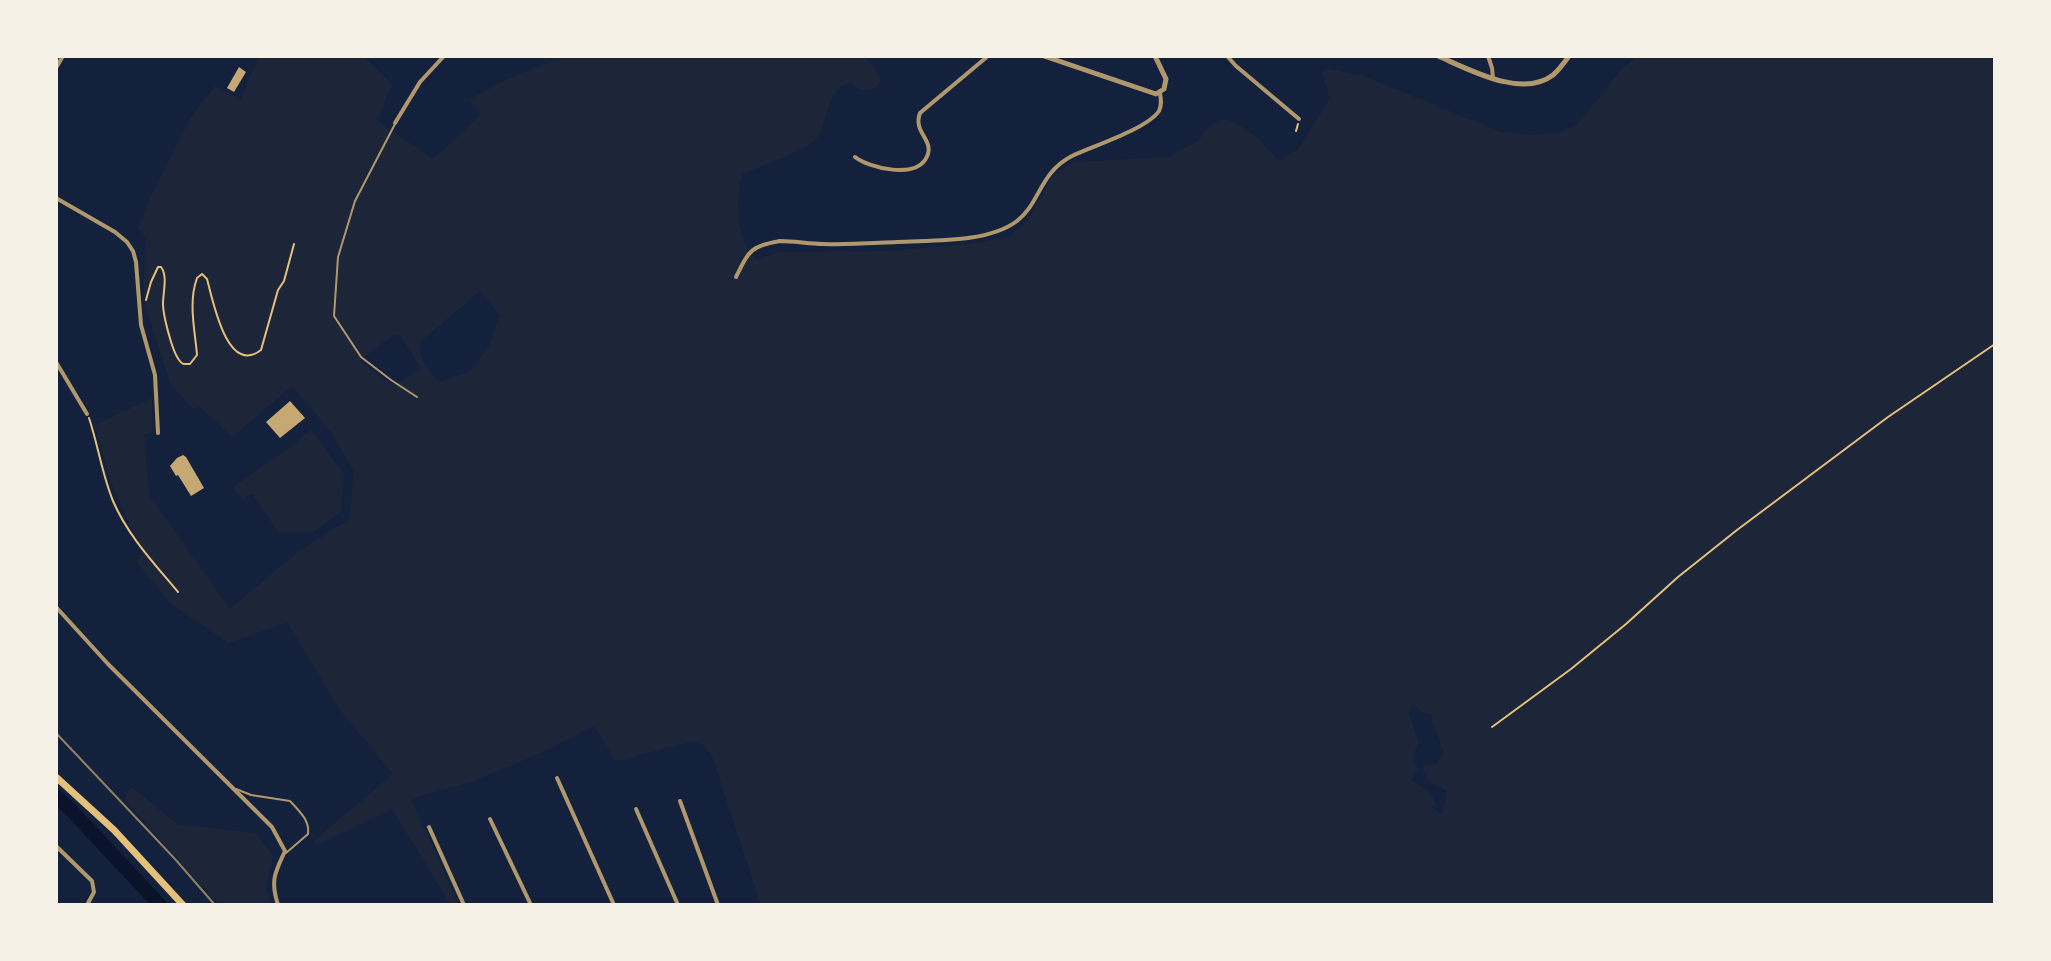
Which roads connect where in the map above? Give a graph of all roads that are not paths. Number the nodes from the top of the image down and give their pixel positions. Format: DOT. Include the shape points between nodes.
graph roads {
  1 [pos="63,56"];
  2 [pos="444,56"];
  3 [pos="988,56"];
  4 [pos="1044,56"];
  5 [pos="1155,56"];
  6 [pos="1227,56"];
  7 [pos="1438,56"];
  8 [pos="1488,56"];
  9 [pos="1569,56"];
  10 [pos="56,68"];
  11 [pos="1493,78"];
  12 [pos="1160,93"];
  13 [pos="1299,119"];
  14 [pos="395,123"];
  15 [pos="855,157"];
  16 [pos="56,198"];
  17 [pos="736,277"];
  18 [pos="56,362"];
  19 [pos="417,397"];
  20 [pos="87,414"];
  21 [pos="158,433"];
  22 [pos="56,607"];
  23 [pos="56,777"];
  24 [pos="557,778"];
  25 [pos="236,789"];
  26 [pos="680,801"];
  27 [pos="636,809"];
  28 [pos="490,819"];
  29 [pos="429,827"];
  30 [pos="56,846"];
  31 [pos="285,853"];
  32 [pos="87,905"];
  33 [pos="183,905"];
  34 [pos="278,905"];
  35 [pos="464,905"];
  36 [pos="531,905"];
  37 [pos="614,905"];
  38 [pos="678,905"];
  39 [pos="718,905"];
  1 -- 10 [label="street"];
  2 -- 14 [label="street" via="420,82"];
  3 -- 15 [label="street" via="920,113 918,127 929,151 920,165 880,168"];
  4 -- 12 [label="street"];
  5 -- 12 [label="street" via="1166,79"];
  6 -- 13 [label="street"];
  7 -- 11 [label="street"];
  8 -- 11 [label="street"];
  9 -- 11 [label="street" via="1554,75 1538,83"];
  12 -- 17 [label="street" via="1161,106 1154,116 1062,162 1019,219 997,231 840,245 771,242 751,249"];
  14 -- 19 [label="lane" via="355,201 338,257 334,316 361,357"];
  16 -- 21 [label="street" via="104,225 133,251 139,312 155,375"];
  18 -- 20 [label="street"];
  22 -- 25 [label="street"];
  23 -- 33 [label="main road" via="151,867"];
  24 -- 37 [label="street"];
  25 -- 31 [label="street" via="272,827"];
  25 -- 31 [label="lane" via="290,801 304,817 308,834"];
  26 -- 39 [label="street"];
  27 -- 38 [label="street"];
  28 -- 36 [label="street"];
  29 -- 35 [label="street"];
  30 -- 32 [label="street" via="92,881 94,892"];
  31 -- 34 [label="street" via="274,877"];
}
